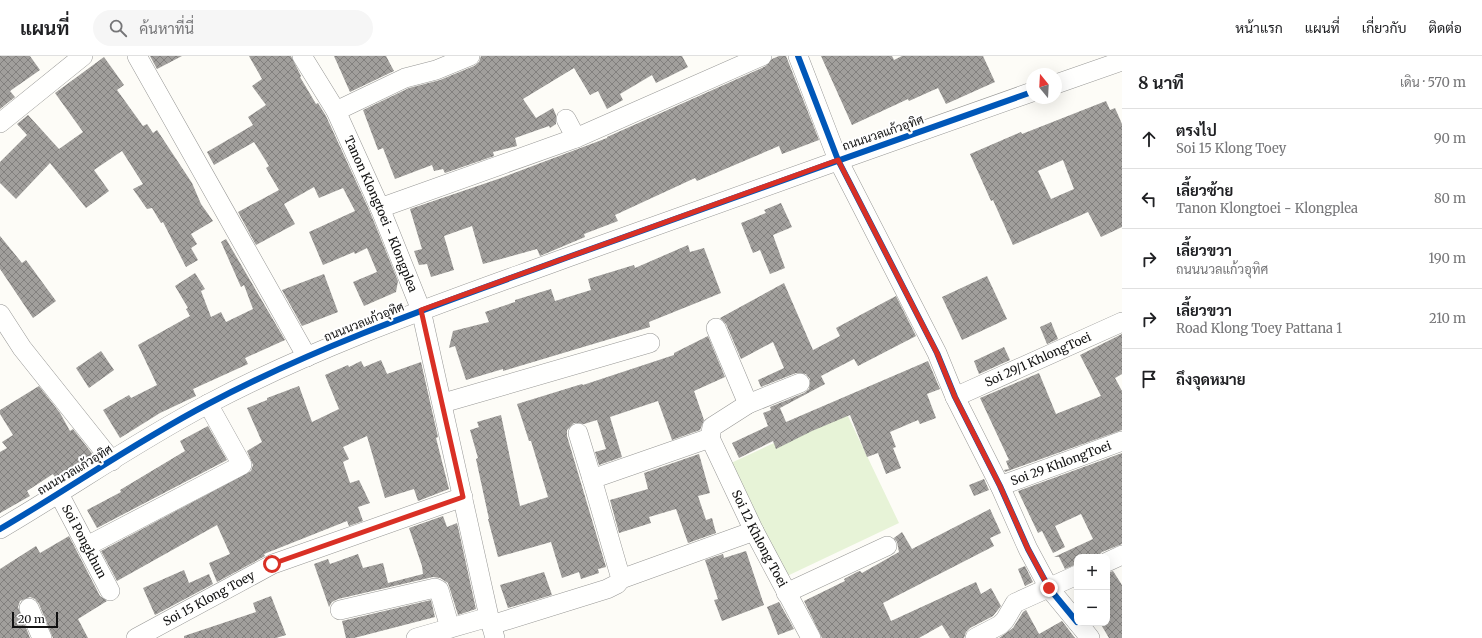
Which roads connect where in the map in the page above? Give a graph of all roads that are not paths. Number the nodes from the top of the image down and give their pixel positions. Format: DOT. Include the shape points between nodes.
graph roads {
  1 [pos="83,56"];
  2 [pos="138,56"];
  3 [pos="302,56"];
  4 [pos="470,56"];
  5 [pos="762,56"];
  6 [pos="798,56"];
  7 [pos="1122,61"];
  8 [pos="1062,82"];
  9 [pos="1026,94"];
  10 [pos="336,111"];
  11 [pos="566,119"];
  12 [pos="0,124"];
  13 [pos="576,138"];
  14 [pos="838,160"];
  15 [pos="380,208"];
  16 [pos="421,310"];
  17 [pos="0,314"];
  18 [pos="1122,322"];
  19 [pos="716,328"];
  20 [pos="650,343"];
  21 [pos="307,357"];
  22 [pos="800,383"];
  23 [pos="955,397"];
  24 [pos="443,403"];
  25 [pos="208,404"];
  26 [pos="748,404"];
  27 [pos="578,433"];
  28 [pos="710,438"];
  29 [pos="1122,441"];
  30 [pos="112,461"];
  31 [pos="592,479"];
  32 [pos="1000,486"];
  33 [pos="58,492"];
  34 [pos="463,497"];
  35 [pos="0,528"];
  36 [pos="754,530"];
  37 [pos="87,546"];
  38 [pos="887,546"];
  39 [pos="1122,555"];
  40 [pos="1110,561"];
  41 [pos="1074,576"];
  42 [pos="614,584"];
  43 [pos="1049,588"];
  44 [pos="110,591"];
  45 [pos="786,593"];
  46 [pos="29,608"];
  47 [pos="340,610"];
  48 [pos="1074,619"];
  49 [pos="1080,626"];
  50 [pos="492,627"];
  51 [pos="450,628"];
  52 [pos="42,638"];
  53 [pos="136,638"];
  54 [pos="416,638"];
  55 [pos="811,638"];
  56 [pos="975,638"];
  57 [pos="1090,638"];
  1 -- 12 [label="street"];
  2 -- 21 [label="street"];
  3 -- 10 [label="street, Tanon Klongtoei - Klongplea"];
  4 -- 10 [label="street" via="436,70 406,78"];
  5 -- 13 [label="street"];
  6 -- 14 [label="street"];
  7 -- 8 [label="street"];
  9 -- 14 [label="street, ถนนนวลแก้วอุทิศ"];
  10 -- 15 [label="street, Tanon Klongtoei - Klongplea"];
  11 -- 13 [label="street"];
  13 -- 15 [label="street"];
  14 -- 16 [label="street, ถนนนวลแก้วอุทิศ"];
  14 -- 23 [label="street" via="937,353"];
  15 -- 16 [label="street, Tanon Klongtoei - Klongplea"];
  16 -- 21 [label="street, ถนนนวลแก้วอุทิศ"];
  16 -- 24 [label="street, Tanon Klongtoei - Klongplea"];
  17 -- 30 [label="street" via="22,348"];
  18 -- 23 [label="street, Soi 29/1 KhlongToei"];
  19 -- 26 [label="street"];
  20 -- 24 [label="street"];
  21 -- 25 [label="street, ถนนนวลแก้วอุทิศ"];
  22 -- 26 [label="street"];
  23 -- 32 [label="street"];
  24 -- 34 [label="street, Tanon Klongtoei - Klongplea"];
  25 -- 30 [label="street, ถนนนวลแก้วอุทิศ"];
  25 -- 37 [label="street" via="242,465"];
  26 -- 28 [label="street" via="712,427"];
  27 -- 31 [label="street"];
  28 -- 31 [label="street"];
  28 -- 36 [label="street, Soi 12 Khlong Toei"];
  29 -- 32 [label="street, Soi 29 KhlongToei"];
  30 -- 33 [label="street, ถนนนวลแก้วอุทิศ"];
  31 -- 42 [label="street"];
  32 -- 43 [label="street" via="1028,549"];
  33 -- 35 [label="street, ถนนนวลแก้วอุทิศ"];
  33 -- 37 [label="street, Soi Pongkhun"];
  34 -- 50 [label="street, Tanon Klongtoei - Klongplea"];
  34 -- 53 [label="street, Soi 15 Klong Toey" via="272,564"];
  36 -- 42 [label="street"];
  36 -- 45 [label="street, Soi 12 Khlong Toei"];
  37 -- 44 [label="street, Soi Pongkhun"];
  38 -- 45 [label="street"];
  39 -- 40 [label="street"];
  41 -- 43 [label="street"];
  42 -- 50 [label="street"];
  43 -- 48 [label="street"];
  43 -- 56 [label="street" via="1015,602 1000,625"];
  45 -- 55 [label="street, Soi 12 Khlong Toei"];
  46 -- 52 [label="street"];
  47 -- 51 [label="street" via="435,588 439,590"];
  49 -- 57 [label="street"];
  50 -- 51 [label="street"];
  51 -- 54 [label="street"];
}
